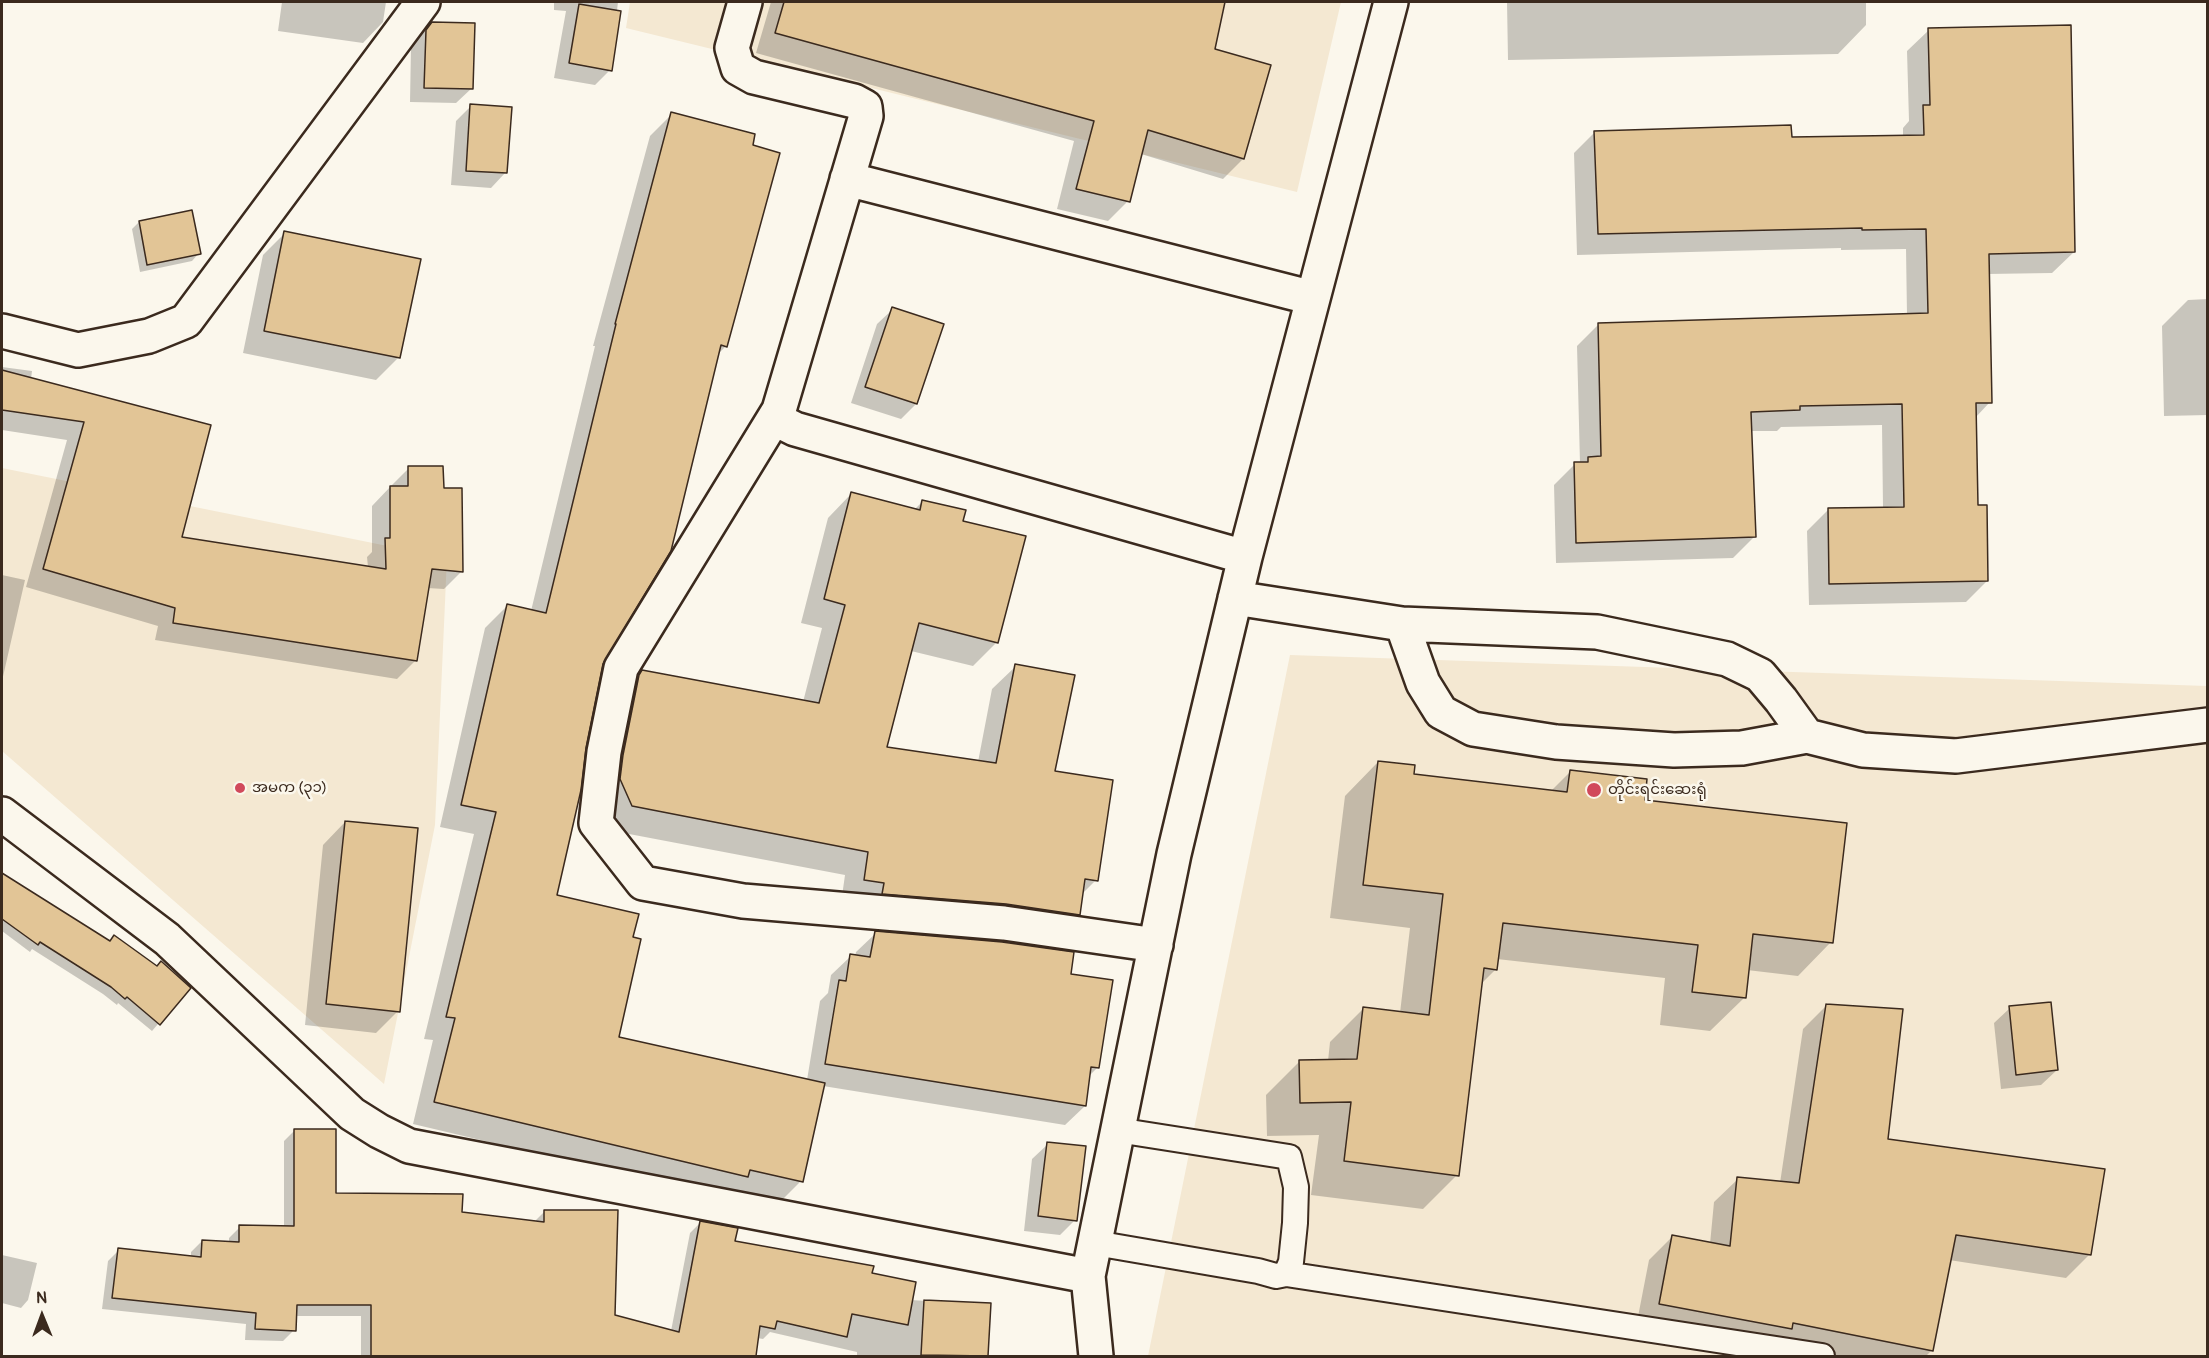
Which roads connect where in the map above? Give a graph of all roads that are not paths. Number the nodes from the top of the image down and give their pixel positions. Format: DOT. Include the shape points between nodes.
graph roads {
  1 [pos="423,2"];
  2 [pos="745,2"];
  3 [pos="1391,2"];
  4 [pos="847,180"];
  5 [pos="1313,298"];
  6 [pos="2,331"];
  7 [pos="779,410"];
  8 [pos="1245,557"];
  9 [pos="1235,598"];
  10 [pos="1402,624"];
  11 [pos="2208,725"];
  12 [pos="1807,736"];
  13 [pos="2,814"];
  14 [pos="1156,945"];
  15 [pos="1117,1130"];
  16 [pos="1095,1243"];
  17 [pos="1286,1274"];
  18 [pos="1088,1276"];
  19 [pos="1096,1356"];
  20 [pos="1822,1356"];
  1 -- 6 [label="street" via="186,321 149,336 78,350"];
  2 -- 4 [label="street" via="732,48 738,68 754,77 865,107 866,116"];
  3 -- 5 [label="street"];
  4 -- 5 [label="street"];
  4 -- 7 [label="street"];
  5 -- 8 [label="street"];
  7 -- 8 [label="street" via="782,422 795,429"];
  7 -- 14 [label="street" via="621,668 604,752 596,823 643,883 743,901 1004,923"];
  8 -- 9 [label="street"];
  9 -- 10 [label="street"];
  9 -- 14 [label="street"];
  10 -- 12 [label="street" via="1597,632 1727,659 1760,675"];
  10 -- 12 [label="street" via="1423,683 1441,712 1473,729 1556,742 1674,750 1742,748"];
  11 -- 12 [label="street" via="1956,756 1863,750"];
  13 -- 18 [label="street" via="167,939 352,1114 409,1146"];
  14 -- 15 [label="street"];
  15 -- 16 [label="street"];
  15 -- 17 [label="lane" via="1289,1157 1296,1187 1291,1262"];
  16 -- 17 [label="lane" via="1276,1276"];
  16 -- 18 [label="street"];
  17 -- 20 [label="lane"];
  18 -- 19 [label="street"];
}
